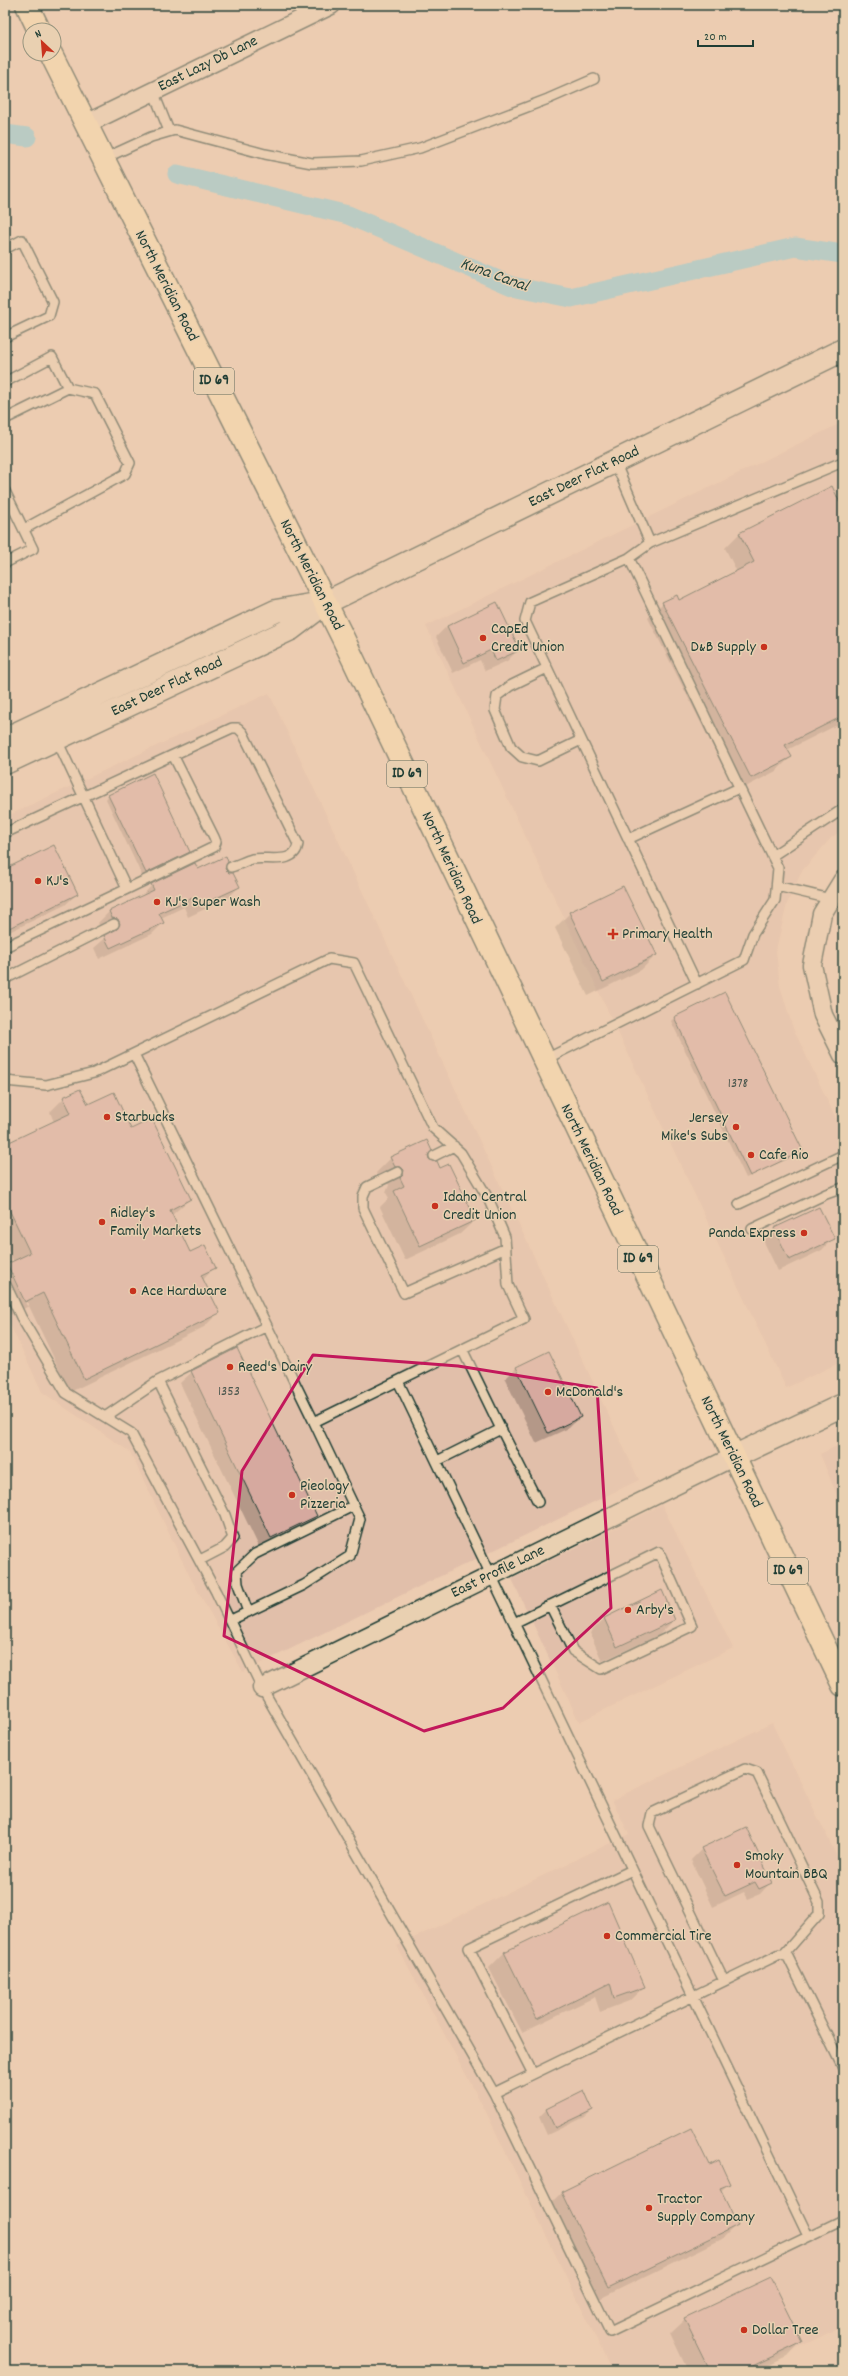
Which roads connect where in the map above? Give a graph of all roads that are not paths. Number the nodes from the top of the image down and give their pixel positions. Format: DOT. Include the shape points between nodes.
graph roads {
  1 [pos="27,5"];
  2 [pos="331,5"];
  3 [pos="35,22"];
  4 [pos="55,62"];
  5 [pos="594,79"];
  6 [pos="153,91"];
  7 [pos="86,124"];
  8 [pos="169,131"];
  9 [pos="103,159"];
  10 [pos="5,249"];
  11 [pos="5,337"];
  12 [pos="843,350"];
  13 [pos="5,382"];
  14 [pos="68,388"];
  15 [pos="5,419"];
  16 [pos="615,462"];
  17 [pos="843,465"];
  18 [pos="5,491"];
  19 [pos="24,529"];
  20 [pos="650,543"];
  21 [pos="629,558"];
  22 [pos="5,563"];
  23 [pos="325,603"];
  24 [pos="547,668"];
  25 [pos="56,738"];
  26 [pos="5,739"];
  27 [pos="581,740"];
  28 [pos="173,755"];
  29 [pos="5,763"];
  30 [pos="739,788"];
  31 [pos="83,797"];
  32 [pos="843,809"];
  33 [pos="5,833"];
  34 [pos="628,839"];
  35 [pos="772,856"];
  36 [pos="231,867"];
  37 [pos="843,880"];
  38 [pos="777,886"];
  39 [pos="127,889"];
  40 [pos="831,899"];
  41 [pos="114,924"];
  42 [pos="5,947"];
  43 [pos="5,979"];
  44 [pos="697,984"];
  45 [pos="134,1054"];
  46 [pos="843,1055"];
  47 [pos="544,1060"];
  48 [pos="5,1081"];
  49 [pos="454,1146"];
  50 [pos="843,1155"];
  51 [pos="434,1156"];
  52 [pos="398,1172"];
  53 [pos="843,1188"];
  54 [pos="739,1204"];
  55 [pos="752,1229"];
  56 [pos="506,1248"];
  57 [pos="5,1283"];
  58 [pos="267,1326"];
  59 [pos="462,1351"];
  60 [pos="158,1381"];
  61 [pos="398,1381"];
  62 [pos="843,1405"];
  63 [pos="105,1417"];
  64 [pos="314,1422"];
  65 [pos="501,1429"];
  66 [pos="733,1457"];
  67 [pos="437,1461"];
  68 [pos="538,1502"];
  69 [pos="353,1506"];
  70 [pos="200,1560"];
  71 [pos="491,1575"];
  72 [pos="550,1605"];
  73 [pos="248,1612"];
  74 [pos="231,1620"];
  75 [pos="514,1623"];
  76 [pos="843,1685"];
  77 [pos="262,1688"];
  78 [pos="632,1870"];
  79 [pos="784,1954"];
  80 [pos="724,1981"];
  81 [pos="693,1997"];
  82 [pos="843,2068"];
  83 [pos="533,2074"];
  84 [pos="494,2093"];
  85 [pos="843,2220"];
  86 [pos="808,2236"];
  1 -- 3 [label="main road"];
  2 -- 6 [label="street, East Lazy Db Lane"];
  4 -- 7 [label="main road, North Meridian Road / ID 69"];
  5 -- 8 [label="lane" via="420,148 361,161 312,163 266,154 175,130"];
  6 -- 7 [label="street, East Lazy Db Lane"];
  6 -- 8 [label="lane"];
  7 -- 9 [label="main road, North Meridian Road / ID 69"];
  8 -- 9 [label="lane"];
  9 -- 23 [label="main road, North Meridian Road / ID 69"];
  10 -- 11 [label="lane" via="22,240 53,302 49,316"];
  12 -- 16 [label="main road, East Deer Flat Road"];
  13 -- 14 [label="lane" via="52,357"];
  14 -- 15 [label="lane"];
  14 -- 19 [label="lane" via="95,394 130,463 125,474"];
  16 -- 20 [label="lane"];
  16 -- 23 [label="main road, East Deer Flat Road"];
  17 -- 20 [label="lane" via="840,463"];
  18 -- 19 [label="lane"];
  19 -- 22 [label="lane" via="33,549"];
  20 -- 21 [label="lane"];
  21 -- 24 [label="lane" via="530,602 525,621"];
  21 -- 30 [label="lane"];
  23 -- 25 [label="main road, East Deer Flat Road" via="291,629"];
  23 -- 26 [label="main road, East Deer Flat Road" via="276,612"];
  23 -- 47 [label="main road, North Meridian Road / ID 69"];
  24 -- 27 [label="lane"];
  24 -- 27 [label="lane" via="510,686 497,696 495,710 498,720 511,747 522,757 538,761"];
  25 -- 29 [label="main road, East Deer Flat Road"];
  25 -- 31 [label="lane"];
  27 -- 34 [label="lane"];
  28 -- 31 [label="lane"];
  28 -- 36 [label="lane" via="232,728 238,728 243,733 298,844 295,853 290,856 280,859 252,859"];
  28 -- 39 [label="lane" via="216,842 211,850"];
  30 -- 34 [label="lane"];
  30 -- 35 [label="lane"];
  31 -- 33 [label="lane"];
  31 -- 39 [label="lane"];
  32 -- 35 [label="lane"];
  34 -- 44 [label="lane"];
  35 -- 38 [label="lane" via="778,868"];
  37 -- 40 [label="street"];
  38 -- 40 [label="lane"];
  38 -- 44 [label="lane" via="775,900 753,934 744,960"];
  39 -- 42 [label="lane"];
  40 -- 46 [label="street" via="822,914 812,965 823,1015"];
  41 -- 43 [label="lane"];
  44 -- 47 [label="lane"];
  45 -- 48 [label="lane" via="94,1073 46,1085"];
  45 -- 49 [label="lane" via="329,959 354,963 433,1128"];
  45 -- 58 [label="lane"];
  47 -- 66 [label="main road, North Meridian Road / ID 69"];
  49 -- 51 [label="lane"];
  49 -- 56 [label="lane" via="461,1153 488,1198 505,1237"];
  50 -- 54 [label="lane"];
  52 -- 56 [label="lane" via="367,1187 363,1196 363,1208 404,1293"];
  53 -- 55 [label="lane"];
  56 -- 59 [label="lane" via="508,1285 524,1319"];
  57 -- 63 [label="lane" via="66,1394"];
  58 -- 60 [label="lane"];
  58 -- 64 [label="lane"];
  59 -- 61 [label="lane"];
  59 -- 65 [label="lane"];
  60 -- 63 [label="lane"];
  60 -- 70 [label="lane" via="222,1508 233,1538 225,1547"];
  61 -- 64 [label="lane"];
  61 -- 67 [label="lane"];
  62 -- 66 [label="main road"];
  63 -- 70 [label="lane" via="131,1434"];
  64 -- 69 [label="lane"];
  65 -- 67 [label="lane"];
  65 -- 68 [label="lane"];
  66 -- 71 [label="street, East Profile Lane"];
  66 -- 76 [label="main road, North Meridian Road / ID 69"];
  67 -- 71 [label="lane"];
  69 -- 73 [label="lane" via="360,1519 350,1556 304,1585"];
  69 -- 73 [label="lane" via="255,1554 237,1571 238,1584"];
  70 -- 74 [label="lane"];
  71 -- 75 [label="lane"];
  71 -- 77 [label="street, East Profile Lane"];
  72 -- 72 [label="lane" via="659,1552 692,1626 601,1669 573,1651"];
  72 -- 75 [label="lane"];
  73 -- 74 [label="lane"];
  74 -- 77 [label="lane"];
  75 -- 78 [label="lane"];
  77 -- 84 [label="lane"];
  78 -- 81 [label="lane"];
  78 -- 83 [label="lane" via="469,1948"];
  79 -- 80 [label="lane"];
  79 -- 80 [label="lane" via="819,1914 819,1902 757,1773 745,1769 652,1813 649,1826"];
  79 -- 82 [label="lane" via="788,1956"];
  80 -- 81 [label="lane"];
  81 -- 83 [label="lane"];
  81 -- 86 [label="lane"];
  83 -- 84 [label="lane"];
  84 -- 86 [label="lane" via="610,2332"];
  85 -- 86 [label="lane"];
}
